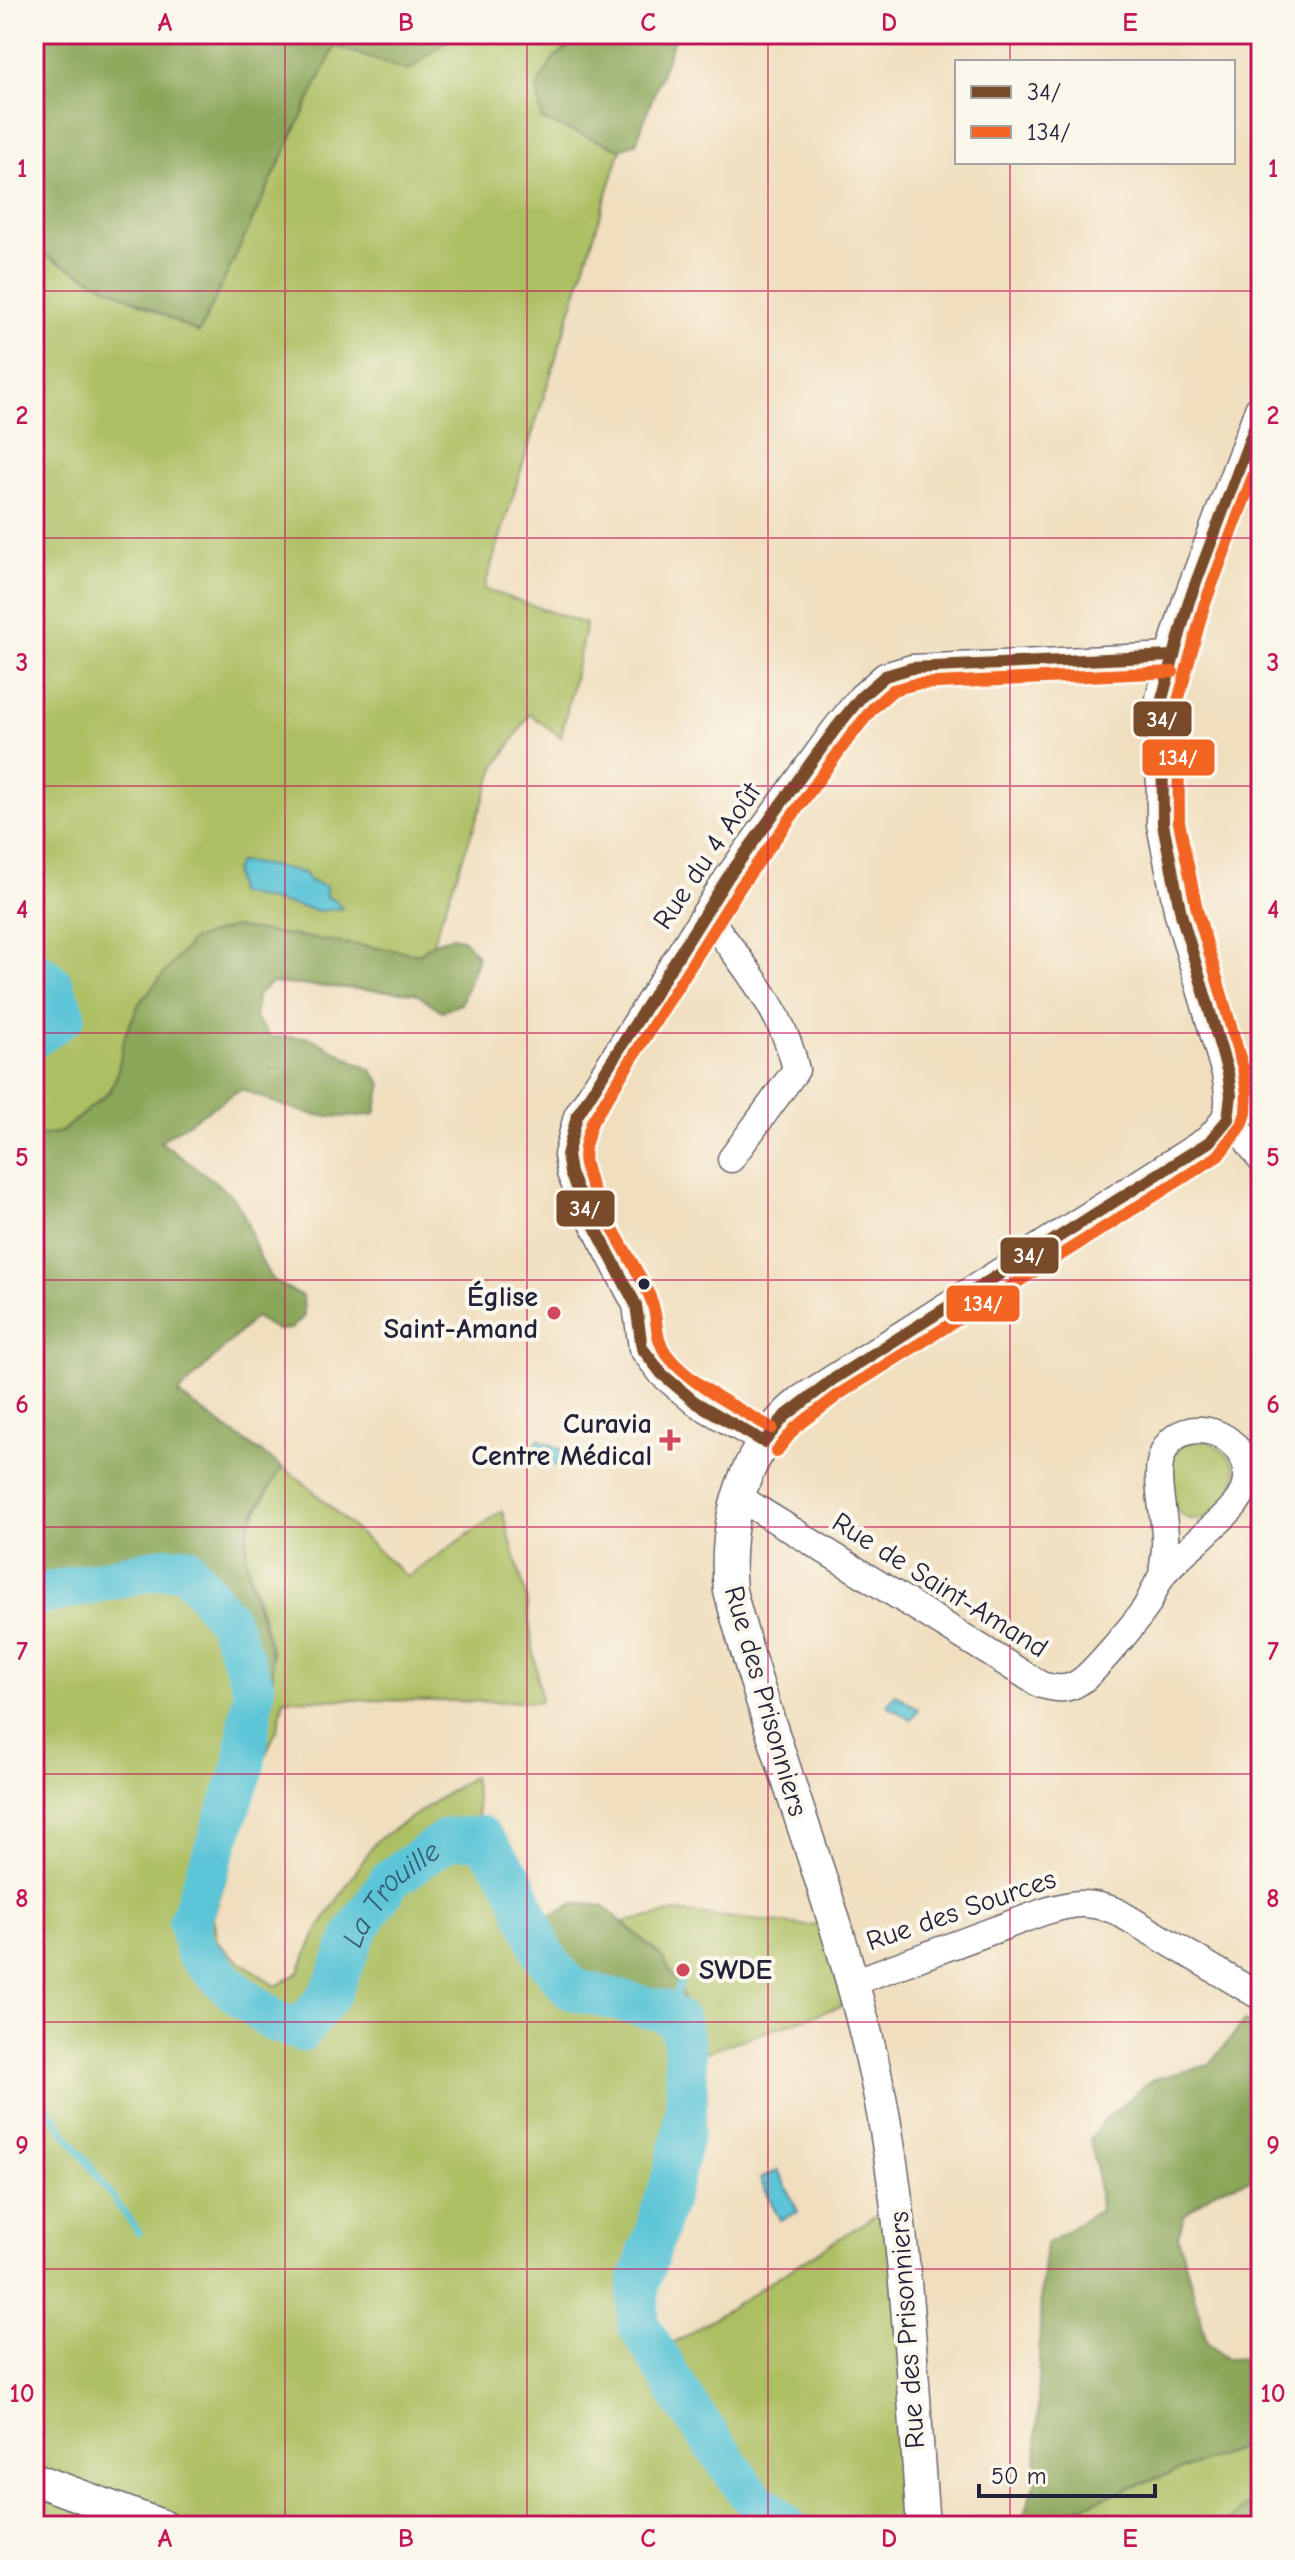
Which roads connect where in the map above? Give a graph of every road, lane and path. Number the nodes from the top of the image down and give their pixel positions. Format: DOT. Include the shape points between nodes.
graph roads {
  1 [pos="1261,410"];
  2 [pos="1172,656"];
  3 [pos="705,913"];
  4 [pos="1230,1116"];
  5 [pos="731,1159"];
  6 [pos="1261,1160"];
  7 [pos="764,1442"];
  8 [pos="737,1496"];
  9 [pos="1162,1575"];
  10 [pos="851,1983"];
  11 [pos="1261,1997"];
  12 [pos="34,2479"];
  13 [pos="162,2526"];
  14 [pos="923,2526"];
  1 -- 2 [label="street"];
  2 -- 3 [label="street, Rue du 4 Août" via="912,668 885,676 836,728"];
  2 -- 4 [label="street" via="1162,699 1163,824 1181,914 1228,1073"];
  3 -- 5 [label="street" via="776,1014 796,1070"];
  3 -- 7 [label="street, Rue du 4 Août" via="577,1116 567,1155 583,1204 636,1305 642,1348 695,1402"];
  4 -- 6 [label="street"];
  4 -- 7 [label="street, Rue des Prisonniers" via="1209,1142 832,1380 784,1417"];
  7 -- 8 [label="street, Rue des Prisonniers"];
  8 -- 9 [label="street, Rue de Saint-Amand" via="1041,1685 1059,1690 1085,1678 1145,1609"];
  8 -- 10 [label="street, Rue des Prisonniers" via="728,1547 730,1591"];
  9 -- 9 [label="street, Rue de Saint-Amand" via="1230,1511 1246,1481 1238,1448 1211,1431 1192,1431 1172,1441 1159,1464 1166,1539"];
  10 -- 11 [label="street, Rue des Sources" via="1070,1903 1096,1903"];
  10 -- 14 [label="street, Rue des Prisonniers" via="898,2201"];
  12 -- 13 [label="street"];
}
